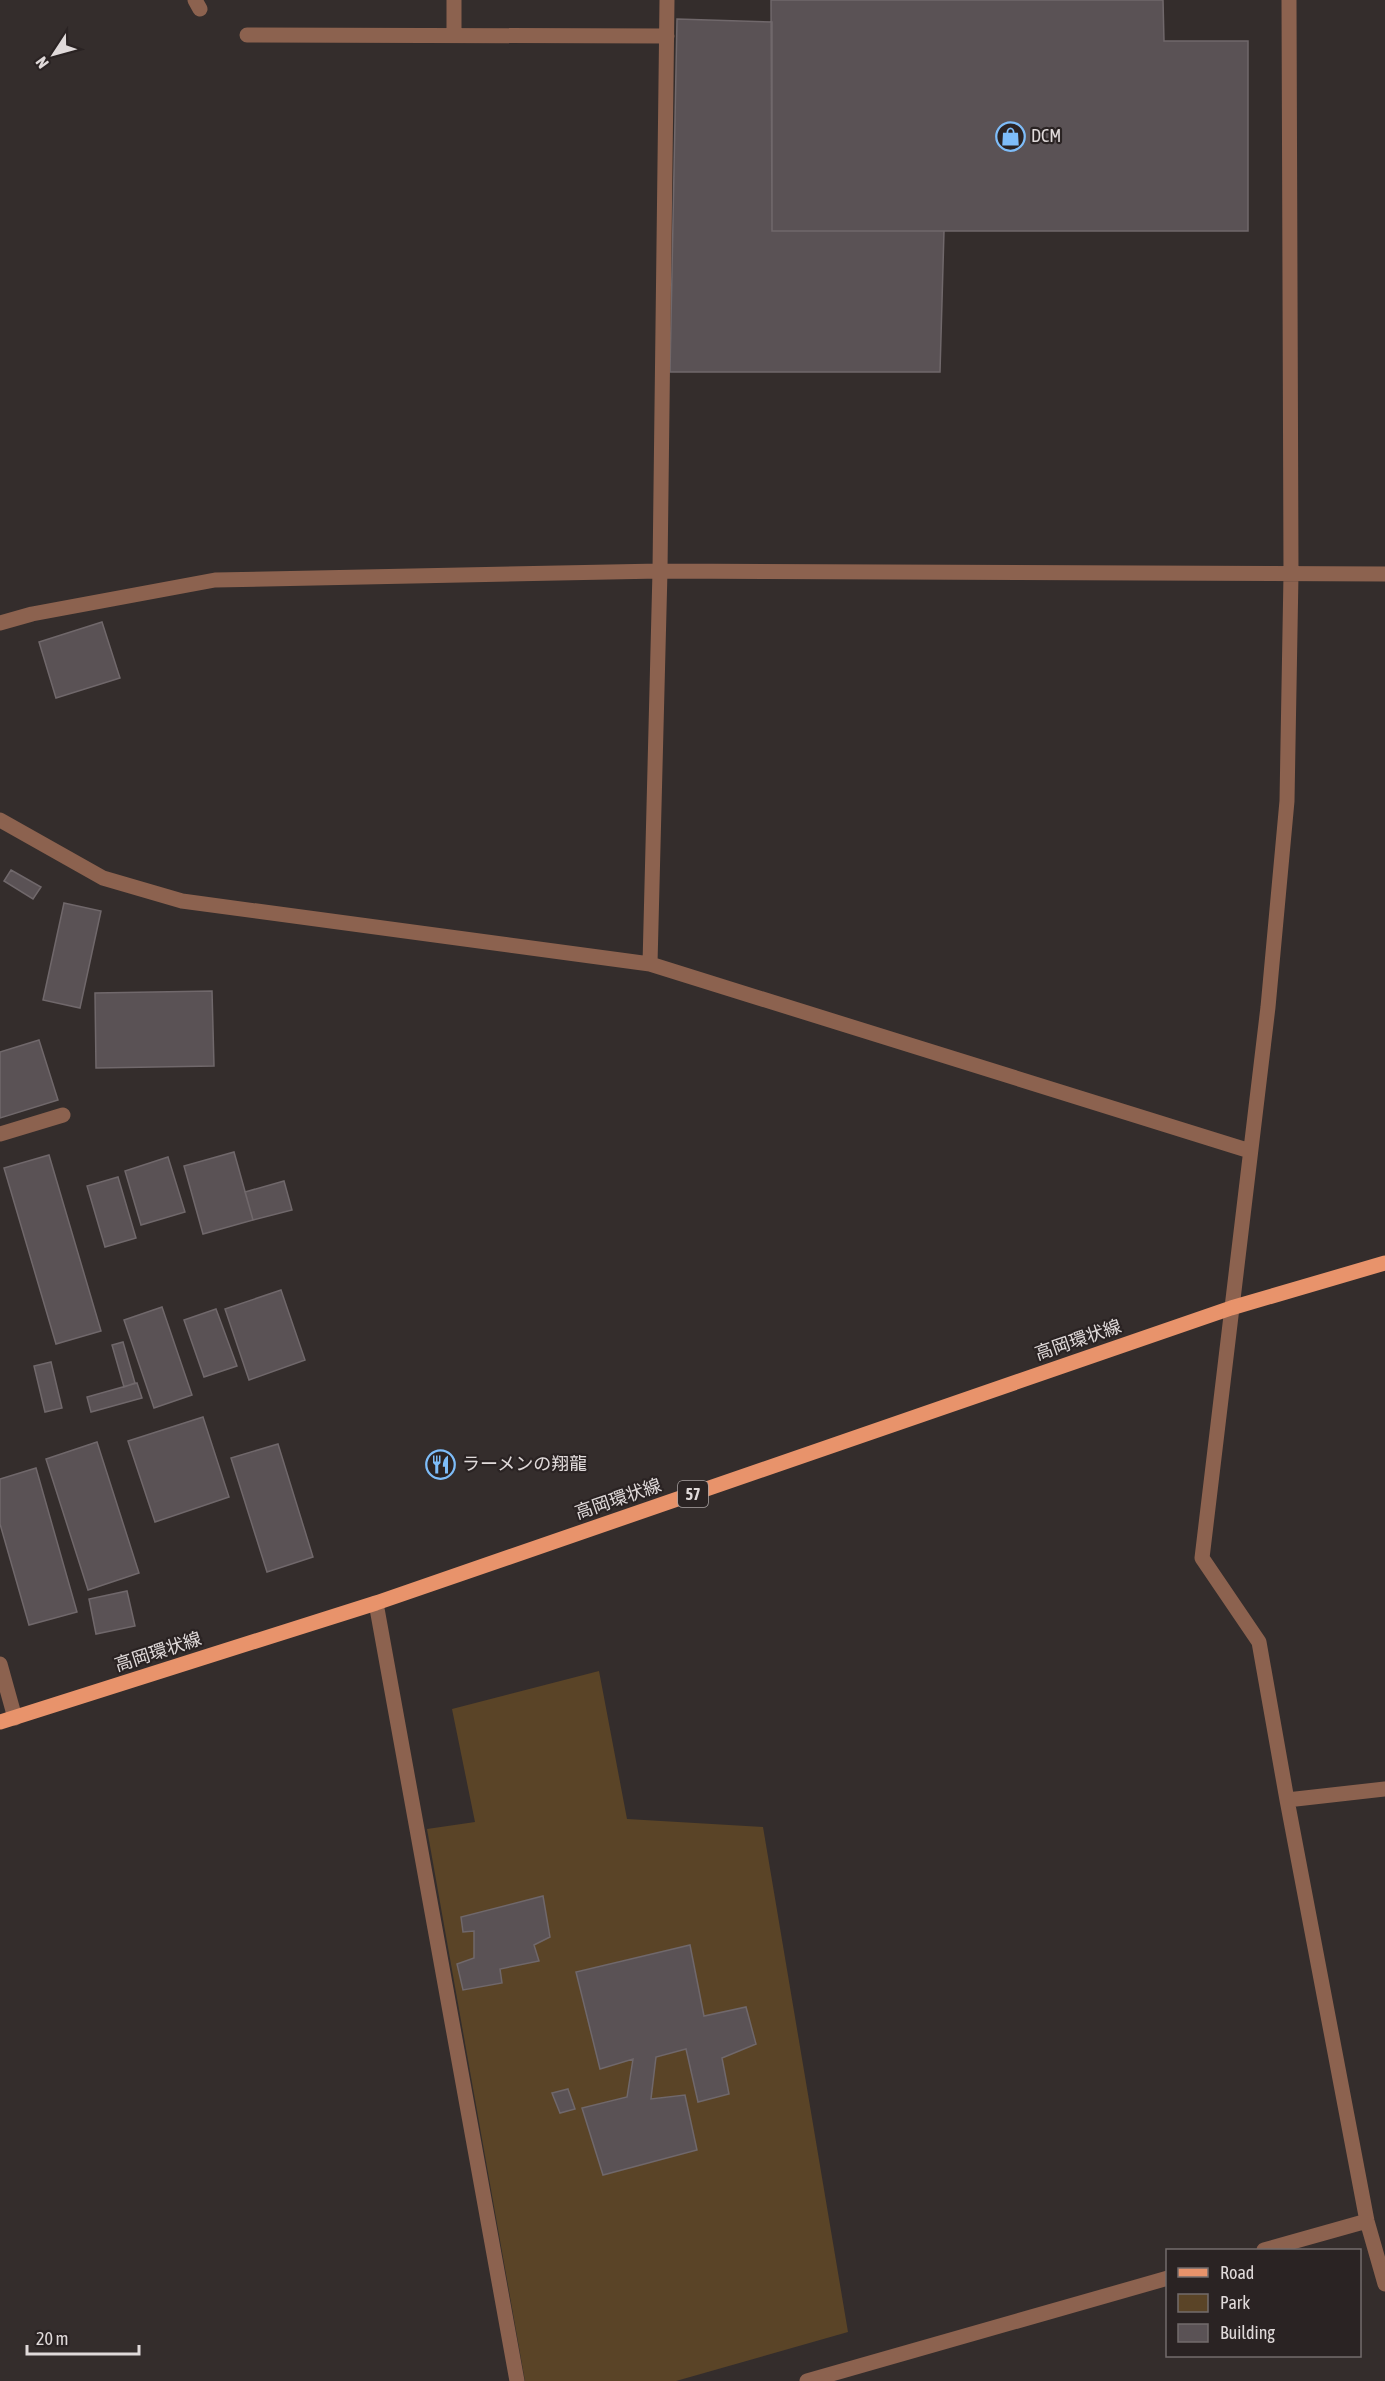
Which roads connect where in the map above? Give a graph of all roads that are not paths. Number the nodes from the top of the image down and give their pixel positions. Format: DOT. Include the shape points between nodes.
graph roads {
  1 [pos="454,0"];
  2 [pos="667,0"];
  3 [pos="1289,0"];
  4 [pos="247,35"];
  5 [pos="454,36"];
  6 [pos="667,36"];
  7 [pos="660,571"];
  8 [pos="1291,574"];
  9 [pos="1385,574"];
  10 [pos="0,623"];
  11 [pos="0,820"];
  12 [pos="650,964"];
  13 [pos="63,1115"];
  14 [pos="0,1134"];
  15 [pos="1250,1151"];
  16 [pos="1385,1263"];
  17 [pos="1231,1308"];
  18 [pos="376,1603"];
  19 [pos="0,1664"];
  20 [pos="7,1720"];
  21 [pos="1385,1789"];
  22 [pos="1287,1800"];
  23 [pos="1367,2221"];
  24 [pos="1268,2249"];
  25 [pos="1166,2278"];
  26 [pos="1385,2284"];
  27 [pos="517,2381"];
  28 [pos="807,2381"];
  1 -- 5 [label="street"];
  2 -- 6 [label="street"];
  3 -- 8 [label="street"];
  4 -- 5 [label="street"];
  5 -- 6 [label="street"];
  6 -- 7 [label="street"];
  7 -- 8 [label="street"];
  7 -- 10 [label="street" via="215,580"];
  7 -- 12 [label="street"];
  8 -- 9 [label="street"];
  8 -- 15 [label="street" via="1287,801"];
  11 -- 12 [label="street" via="104,878 182,901"];
  12 -- 15 [label="street"];
  13 -- 14 [label="street"];
  15 -- 17 [label="street"];
  16 -- 17 [label="main road, 高岡環状線 / 57"];
  17 -- 18 [label="main road, 高岡環状線 / 57"];
  17 -- 22 [label="street" via="1202,1558 1259,1642"];
  18 -- 20 [label="main road, 高岡環状線 / 57"];
  18 -- 27 [label="street"];
  19 -- 20 [label="street"];
  21 -- 22 [label="street"];
  22 -- 23 [label="street"];
  23 -- 24 [label="street"];
  23 -- 26 [label="street"];
  25 -- 28 [label="street"];
}
